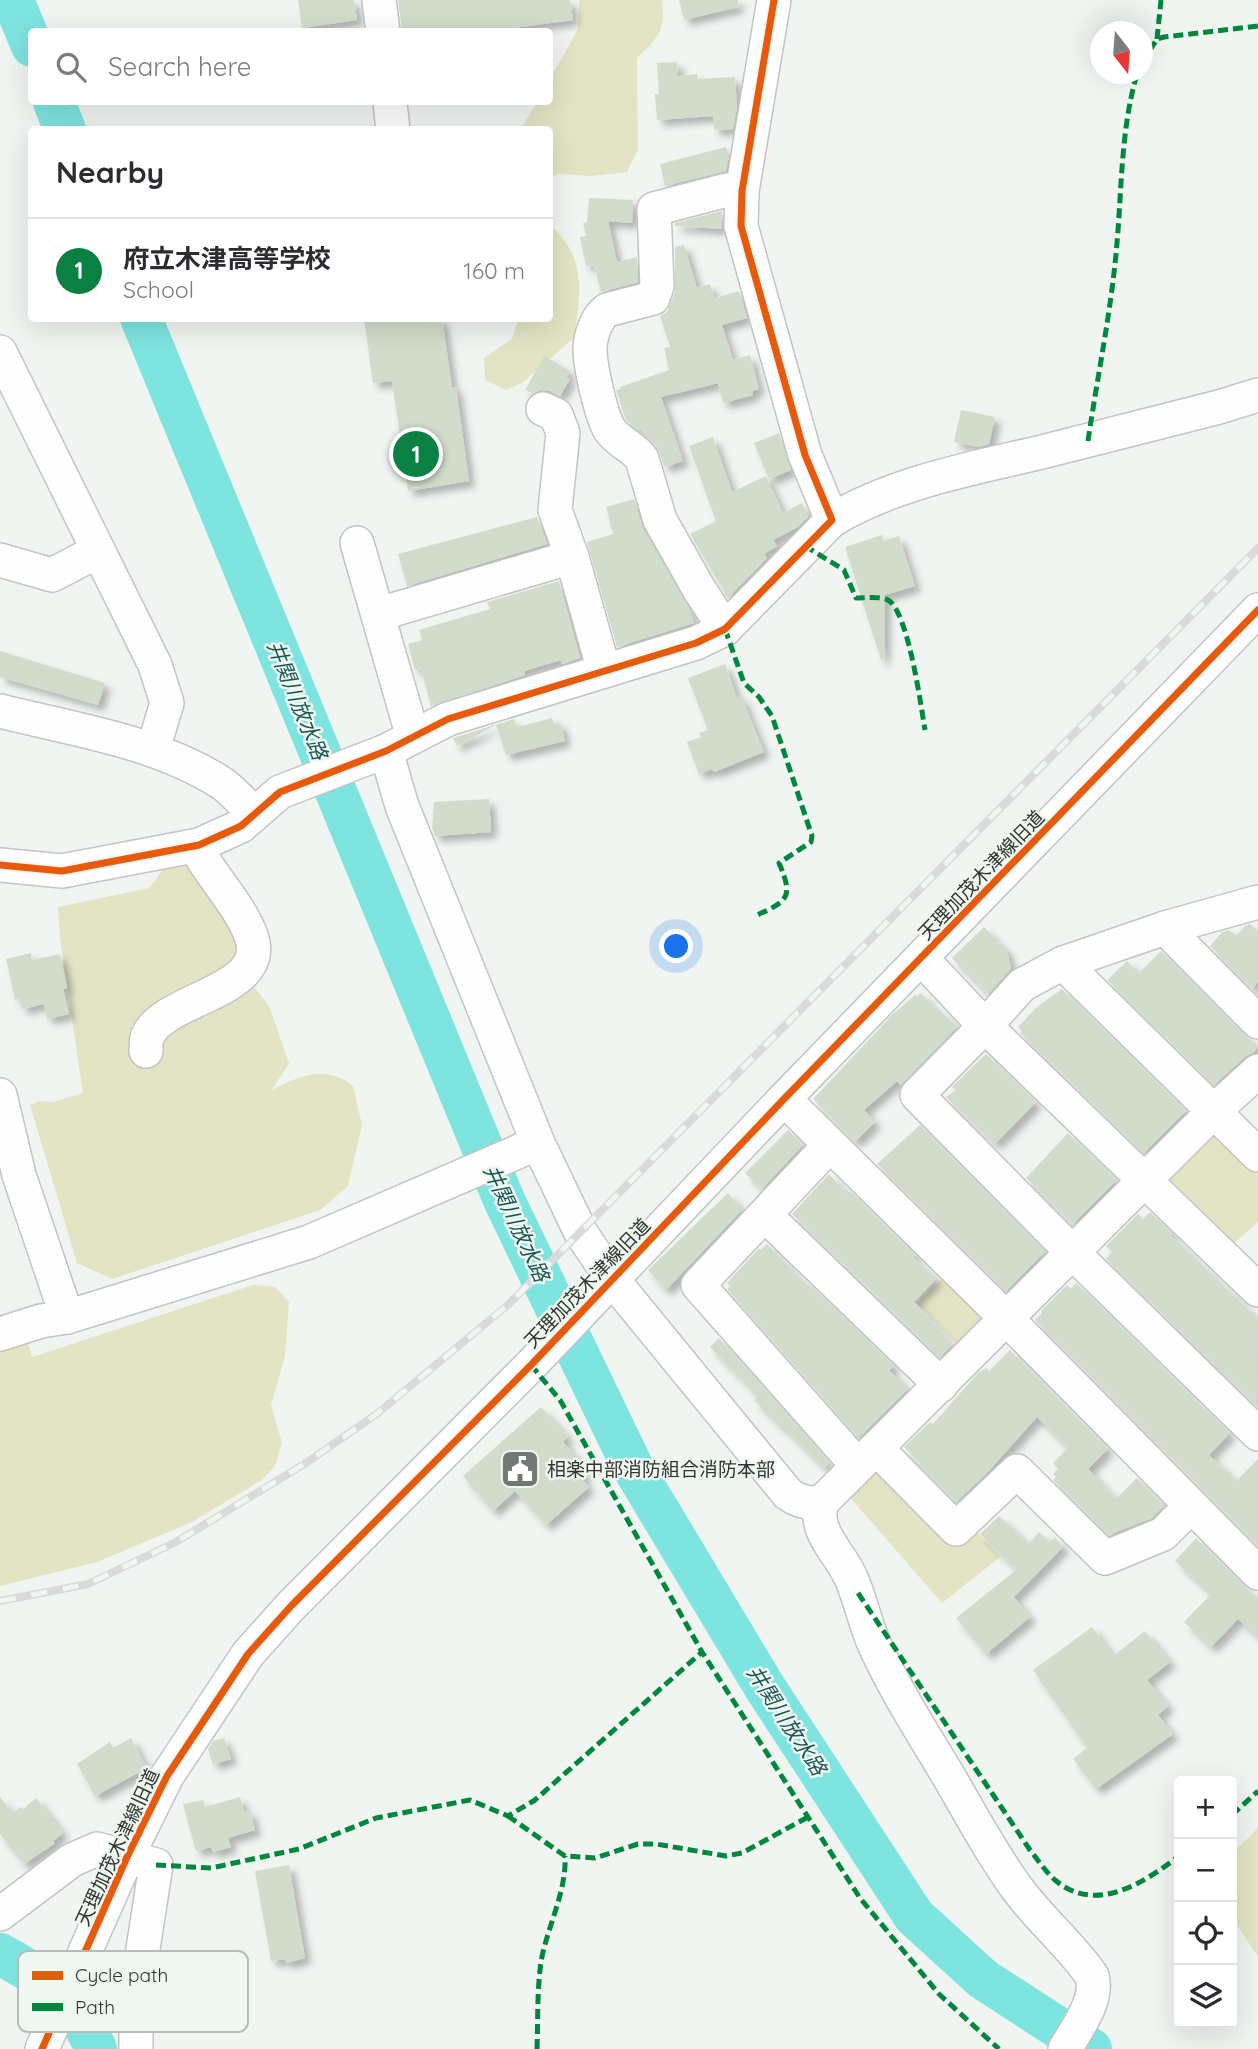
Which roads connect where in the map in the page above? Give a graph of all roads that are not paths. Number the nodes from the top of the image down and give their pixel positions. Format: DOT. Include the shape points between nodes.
graph roads {
  1 [pos="379,0"];
  2 [pos="774,0"];
  3 [pos="382,28"];
  4 [pos="390,105"];
  5 [pos="393,126"];
  6 [pos="742,191"];
  7 [pos="3,368"];
  8 [pos="1258,395"];
  9 [pos="543,409"];
  10 [pos="832,520"];
  11 [pos="357,543"];
  12 [pos="98,551"];
  13 [pos="572,557"];
  14 [pos="0,560"];
  15 [pos="1258,610"];
  16 [pos="379,614"];
  17 [pos="725,629"];
  18 [pos="604,671"];
  19 [pos="0,712"];
  20 [pos="388,748"];
  21 [pos="153,749"];
  22 [pos="254,814"];
  23 [pos="195,846"];
  24 [pos="0,865"];
  25 [pos="1258,902"];
  26 [pos="1165,928"];
  27 [pos="922,959"];
  28 [pos="1063,963"];
  29 [pos="1258,1021"];
  30 [pos="985,1026"];
  31 [pos="146,1051"];
  32 [pos="1258,1071"];
  33 [pos="0,1095"];
  34 [pos="784,1100"];
  35 [pos="1214,1111"];
  36 [pos="534,1144"];
  37 [pos="830,1145"];
  38 [pos="1258,1155"];
  39 [pos="1146,1180"];
  40 [pos="765,1215"];
  41 [pos="1073,1253"];
  42 [pos="603,1289"];
  43 [pos="1258,1290"];
  44 [pos="67,1317"];
  45 [pos="1007,1319"];
  46 [pos="0,1334"];
  47 [pos="941,1385"];
  48 [pos="1258,1434"];
  49 [pos="867,1458"];
  50 [pos="822,1502"];
  51 [pos="1191,1506"];
  52 [pos="1258,1573"];
  53 [pos="127,1857"];
  54 [pos="0,1914"];
  55 [pos="86,1951"];
  56 [pos="143,1951"];
  57 [pos="1065,2049"];
  1 -- 3 [label="street"];
  2 -- 6 [label="street"];
  4 -- 5 [label="street"];
  6 -- 10 [label="street" via="741,226 805,455"];
  6 -- 17 [label="street" via="727,190 654,209 657,286 653,298 600,314 590,350 607,426 642,459 660,520"];
  7 -- 12 [label="street"];
  8 -- 10 [label="street" via="955,473 856,505"];
  9 -- 13 [label="street" via="556,415 563,433 555,510"];
  10 -- 17 [label="street"];
  11 -- 16 [label="street"];
  12 -- 14 [label="street" via="52,575"];
  12 -- 21 [label="street" via="155,665 167,703"];
  13 -- 16 [label="street"];
  13 -- 18 [label="street"];
  15 -- 27 [label="street, 天理加茂木津線旧道"];
  16 -- 20 [label="street"];
  17 -- 18 [label="street" via="696,643"];
  18 -- 20 [label="street" via="448,719"];
  19 -- 21 [label="street"];
  20 -- 22 [label="street" via="298,783"];
  20 -- 36 [label="street" via="402,806"];
  21 -- 22 [label="street" via="225,786"];
  22 -- 23 [label="street" via="232,831"];
  23 -- 24 [label="street" via="62,871"];
  23 -- 31 [label="street" via="251,935 253,956 243,976 160,1021 147,1036"];
  25 -- 26 [label="street"];
  26 -- 28 [label="street"];
  26 -- 29 [label="street"];
  27 -- 30 [label="street"];
  27 -- 34 [label="street, 天理加茂木津線旧道"];
  28 -- 30 [label="street" via="1022,985"];
  28 -- 35 [label="street"];
  30 -- 39 [label="street"];
  30 -- 41 [label="street" via="917,1095"];
  32 -- 35 [label="street"];
  33 -- 44 [label="street" via="19,1175"];
  34 -- 37 [label="street"];
  34 -- 42 [label="street, 天理加茂木津線旧道"];
  35 -- 38 [label="street"];
  35 -- 39 [label="street"];
  36 -- 42 [label="street" via="581,1233"];
  36 -- 44 [label="street" via="309,1242"];
  37 -- 40 [label="street"];
  37 -- 45 [label="street"];
  39 -- 41 [label="street"];
  39 -- 43 [label="street"];
  40 -- 47 [label="street"];
  40 -- 49 [label="street" via="698,1285"];
  41 -- 45 [label="street"];
  41 -- 48 [label="street"];
  42 -- 50 [label="street" via="788,1494 801,1501"];
  42 -- 53 [label="street, 天理加茂木津線旧道" via="248,1654 167,1776"];
  44 -- 46 [label="street"];
  45 -- 47 [label="street"];
  45 -- 51 [label="street"];
  47 -- 49 [label="street"];
  49 -- 50 [label="street"];
  49 -- 51 [label="street" via="956,1529 1017,1471 1105,1558 1163,1534"];
  50 -- 57 [label="street" via="822,1529 844,1562 877,1650 936,1756 1015,1886 1092,1976 1091,2000"];
  51 -- 52 [label="street"];
  53 -- 54 [label="street" via="97,1849 72,1860"];
  53 -- 55 [label="street, 天理加茂木津線旧道"];
  53 -- 56 [label="street" via="156,1865"];
}
